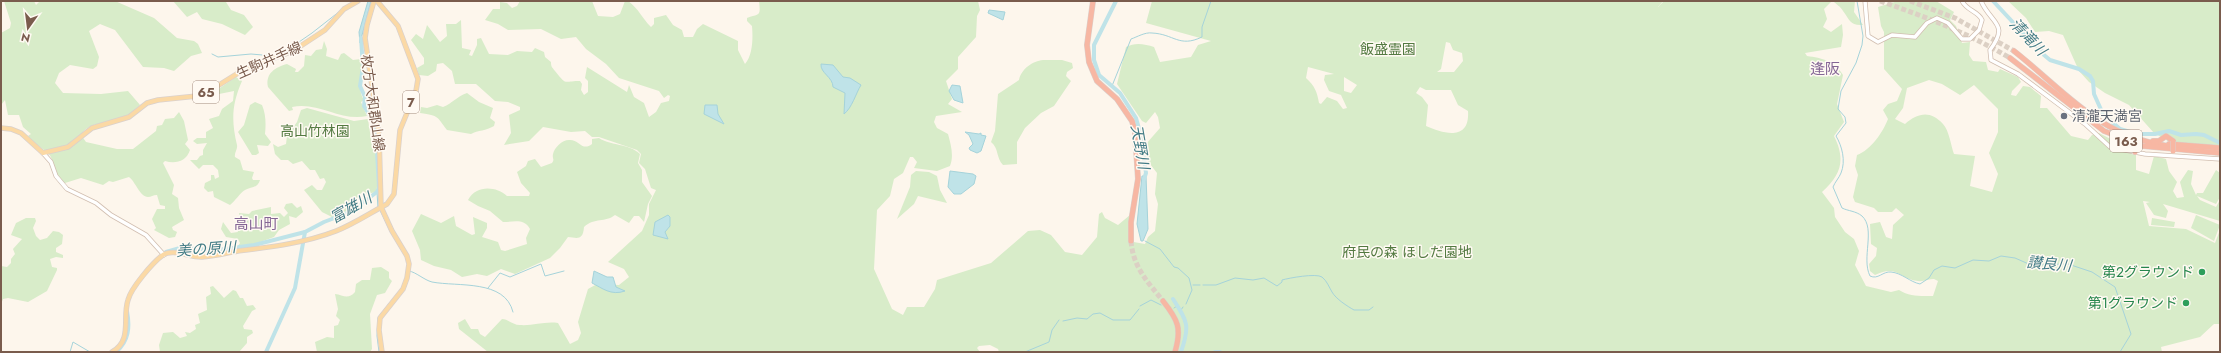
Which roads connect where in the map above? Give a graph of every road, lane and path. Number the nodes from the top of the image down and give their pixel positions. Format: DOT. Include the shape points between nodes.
graph roads {
  1 [pos="358,1"];
  2 [pos="376,1"];
  3 [pos="1093,1"];
  4 [pos="1865,1"];
  5 [pos="1962,1"];
  6 [pos="1981,1"];
  7 [pos="2014,50"];
  8 [pos="2010,58"];
  9 [pos="2094,123"];
  10 [pos="1,128"];
  11 [pos="2127,136"];
  12 [pos="2163,141"];
  13 [pos="2220,151"];
  14 [pos="2135,152"];
  15 [pos="43,153"];
  16 [pos="2173,153"];
  17 [pos="2220,159"];
  18 [pos="381,207"];
  19 [pos="1131,241"];
  20 [pos="163,254"];
  21 [pos="1163,301"];
  22 [pos="112,352"];
  23 [pos="382,352"];
  24 [pos="1175,352"];
  1 -- 15 [label="main road, 生駒井手線 / 65" via="344,9 325,30 293,51 243,70 197,96 147,103 123,120 92,128 68,147"];
  2 -- 18 [label="main road, 枚方大和郡山線 / 7" via="365,38 379,135"];
  2 -- 18 [label="main road, 枚方大和郡山線 / 7" via="398,26 413,62 418,82 400,130 394,194 389,202"];
  3 -- 19 [label="highway" via="1087,45 1089,62 1097,81 1117,99 1132,121 1135,132 1138,179 1131,222"];
  4 -- 5 [label="street" via="1868,36 1874,42 1885,41 1892,36 1915,37 1928,22 1937,18 1948,23 1962,39 1970,39 1979,30 1982,20"];
  6 -- 14 [label="street" via="1999,32 1989,52 1991,60 2018,74 2085,124 2107,146"];
  7 -- 11 [label="highway, 163" via="2094,119"];
  8 -- 9 [label="highway, 163"];
  9 -- 13 [label="highway, 163" via="2104,131 2135,144"];
  9 -- 14 [label="highway, 163" via="2103,133 2134,148"];
  10 -- 15 [label="main road" via="21,133"];
  11 -- 12 [label="highway"];
  11 -- 13 [label="highway, 163" via="2167,146"];
  12 -- 13 [label="highway"];
  12 -- 16 [label="highway, bridge" via="2168,136 2173,141"];
  14 -- 16 [label="street"];
  15 -- 20 [label="street" via="67,189 96,203 110,215 146,235"];
  16 -- 17 [label="street"];
  18 -- 20 [label="main road, 枚方大和郡山線 / 7" via="335,231 301,241 202,257"];
  18 -- 23 [label="main road, 枚方大和郡山線 / 7" via="407,256 409,268 400,293 380,318"];
  20 -- 22 [label="main road" via="129,296 125,310 126,336 120,346"];
  21 -- 24 [label="highway" via="1177,320 1179,334"];
}
